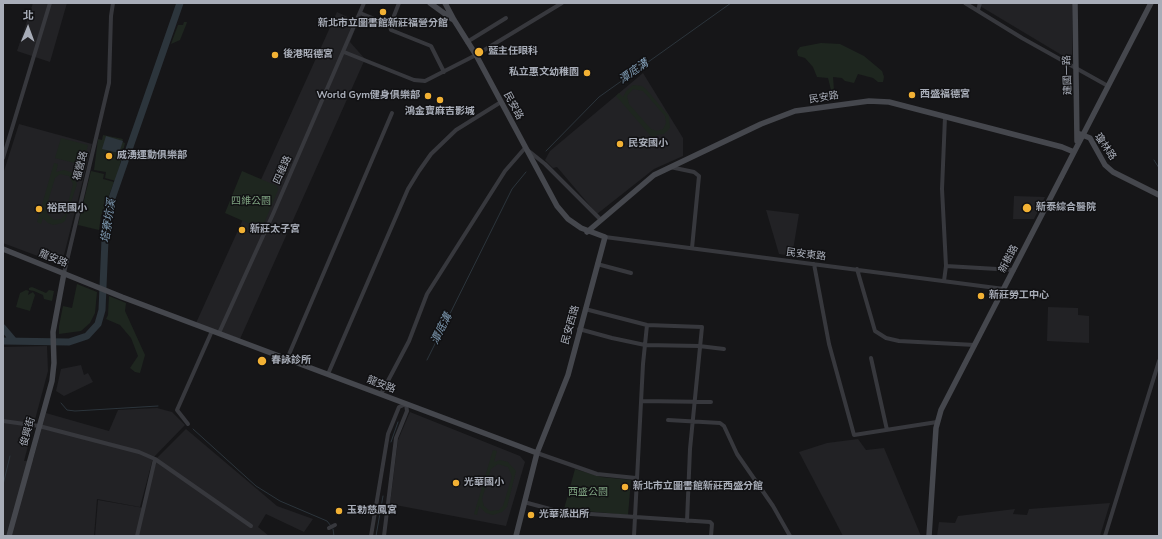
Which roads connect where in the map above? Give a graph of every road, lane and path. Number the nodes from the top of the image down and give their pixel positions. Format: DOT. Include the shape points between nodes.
graph roads {
  1 [pos="50,3"];
  2 [pos="113,3"];
  3 [pos="364,3"];
  4 [pos="399,3"];
  5 [pos="430,3"];
  6 [pos="445,3"];
  7 [pos="562,3"];
  8 [pos="965,3"];
  9 [pos="980,3"];
  10 [pos="1075,3"];
  11 [pos="1150,3"];
  12 [pos="978,10"];
  13 [pos="360,13"];
  14 [pos="506,18"];
  15 [pos="454,20"];
  16 [pos="382,22"];
  17 [pos="467,42"];
  18 [pos="344,52"];
  19 [pos="476,55"];
  20 [pos="1076,69"];
  21 [pos="444,72"];
  22 [pos="1108,86"];
  23 [pos="501,102"];
  24 [pos="392,113"];
  25 [pos="945,117"];
  26 [pos="1080,134"];
  27 [pos="525,148"];
  28 [pos="1075,149"];
  29 [pos="3,158"];
  30 [pos="669,167"];
  31 [pos="1159,195"];
  32 [pos="601,220"];
  33 [pos="587,232"];
  34 [pos="605,237"];
  35 [pos="692,248"];
  36 [pos="3,249"];
  37 [pos="597,264"];
  38 [pos="814,264"];
  39 [pos="946,266"];
  40 [pos="857,269"];
  41 [pos="1014,270"];
  42 [pos="64,273"];
  43 [pos="631,273"];
  44 [pos="944,281"];
  45 [pos="1004,289"];
  46 [pos="585,309"];
  47 [pos="647,325"];
  48 [pos="580,329"];
  49 [pos="212,330"];
  50 [pos="53,332"];
  51 [pos="219,333"];
  52 [pos="645,345"];
  53 [pos="975,345"];
  54 [pos="699,346"];
  55 [pos="724,349"];
  56 [pos="871,358"];
  57 [pos="287,359"];
  58 [pos="1159,361"];
  59 [pos="328,374"];
  60 [pos="381,394"];
  61 [pos="641,401"];
  62 [pos="694,401"];
  63 [pos="711,402"];
  64 [pos="406,404"];
  65 [pos="668,420"];
  66 [pos="3,421"];
  67 [pos="693,421"];
  68 [pos="937,422"];
  69 [pos="188,424"];
  70 [pos="39,426"];
  71 [pos="887,430"];
  72 [pos="538,453"];
  73 [pos="155,459"];
  74 [pos="636,478"];
  75 [pos="524,502"];
  76 [pos="635,518"];
  77 [pos="687,521"];
  78 [pos="335,524"];
  79 [pos="251,526"];
  80 [pos="329,528"];
  81 [pos="9,536"];
  82 [pos="137,536"];
  83 [pos="371,536"];
  84 [pos="384,536"];
  85 [pos="516,536"];
  86 [pos="634,536"];
  87 [pos="711,536"];
  88 [pos="790,536"];
  89 [pos="929,536"];
  90 [pos="1105,536"];
  1 -- 29 [label="street"];
  2 -- 42 [label="street, 福營路" via="109,83"];
  3 -- 13 [label="street, 四維路"];
  4 -- 21 [label="street" via="390,28 431,46"];
  5 -- 15 [label="street"];
  6 -- 15 [label="street, 民安路"];
  7 -- 19 [label="street"];
  8 -- 12 [label="street"];
  9 -- 12 [label="street"];
  10 -- 20 [label="street, 建國一路"];
  11 -- 22 [label="street"];
  12 -- 20 [label="street"];
  13 -- 16 [label="street"];
  13 -- 18 [label="street, 四維路"];
  14 -- 17 [label="street"];
  15 -- 17 [label="street, 民安路"];
  17 -- 19 [label="street, 民安路"];
  18 -- 21 [label="street" via="414,80 425,81"];
  18 -- 51 [label="street, 四維路"];
  19 -- 21 [label="street"];
  19 -- 23 [label="street, 民安路"];
  20 -- 22 [label="street"];
  20 -- 26 [label="street, 建國一路"];
  22 -- 26 [label="street"];
  23 -- 27 [label="street, 民安路"];
  23 -- 59 [label="street" via="456,130 431,154 419,171 408,189"];
  24 -- 57 [label="street"];
  25 -- 28 [label="street, 民安路"];
  25 -- 30 [label="street, 民安路" via="881,101 802,110 761,124"];
  25 -- 39 [label="street" via="942,189"];
  26 -- 28 [label="street, 建國一路"];
  26 -- 31 [label="street, 瓊林路" via="1090,138 1105,165 1113,172"];
  27 -- 32 [label="street, 民安路" via="545,164"];
  27 -- 33 [label="street" via="557,206 568,219"];
  27 -- 60 [label="street" via="505,171 427,294 408,341"];
  28 -- 41 [label="street, 新樹路"];
  30 -- 32 [label="street, 民安路" via="654,175"];
  30 -- 35 [label="street" via="694,172 699,176"];
  32 -- 33 [label="street, 民安路"];
  33 -- 34 [label="street"];
  34 -- 35 [label="street, 民安東路"];
  34 -- 37 [label="street, 民安西路"];
  35 -- 38 [label="street, 民安東路"];
  36 -- 42 [label="street, 龍安路"];
  37 -- 43 [label="street"];
  37 -- 46 [label="street, 民安西路"];
  38 -- 40 [label="street, 民安東路"];
  38 -- 71 [label="street" via="829,344 854,435"];
  39 -- 41 [label="street"];
  39 -- 44 [label="street"];
  40 -- 44 [label="street, 民安東路"];
  40 -- 53 [label="street" via="875,331 899,341"];
  41 -- 45 [label="street, 新樹路"];
  42 -- 49 [label="street, 龍安路"];
  42 -- 50 [label="street, 福營路"];
  44 -- 45 [label="street, 民安東路"];
  45 -- 53 [label="street, 新樹路"];
  46 -- 47 [label="street"];
  46 -- 48 [label="street, 民安西路"];
  47 -- 52 [label="street"];
  47 -- 54 [label="street" via="702,326"];
  48 -- 52 [label="street"];
  48 -- 72 [label="street, 民安西路" via="568,375"];
  49 -- 51 [label="street, 龍安路"];
  49 -- 69 [label="street" via="177,410"];
  50 -- 70 [label="street, 俊興街" via="54,370"];
  51 -- 57 [label="street, 龍安路"];
  52 -- 54 [label="street"];
  52 -- 61 [label="street"];
  53 -- 68 [label="street, 新樹路"];
  54 -- 55 [label="street"];
  54 -- 62 [label="street"];
  56 -- 71 [label="street"];
  57 -- 59 [label="street, 龍安路"];
  58 -- 90 [label="street"];
  59 -- 60 [label="street, 龍安路"];
  60 -- 64 [label="street, 龍安路"];
  61 -- 62 [label="street"];
  61 -- 74 [label="street"];
  62 -- 63 [label="street"];
  62 -- 67 [label="street"];
  64 -- 72 [label="street, 龍安路"];
  64 -- 83 [label="street" via="399,408 388,434"];
  64 -- 84 [label="street" via="407,411 396,438"];
  65 -- 67 [label="street"];
  66 -- 70 [label="street"];
  67 -- 77 [label="street"];
  67 -- 88 [label="street" via="720,423 724,426 737,454 773,506"];
  68 -- 71 [label="street"];
  68 -- 89 [label="street, 新樹路"];
  70 -- 73 [label="street" via="139,452"];
  70 -- 81 [label="street, 俊興街"];
  72 -- 74 [label="street, 龍安路" via="597,474"];
  72 -- 75 [label="street, 民安西路"];
  73 -- 79 [label="street"];
  73 -- 82 [label="street"];
  74 -- 76 [label="street"];
  75 -- 76 [label="street" via="561,512"];
  75 -- 85 [label="street, 民安西路"];
  76 -- 77 [label="street"];
  76 -- 86 [label="street"];
  77 -- 87 [label="street" via="710,522"];
  78 -- 80 [label="street"];
}
